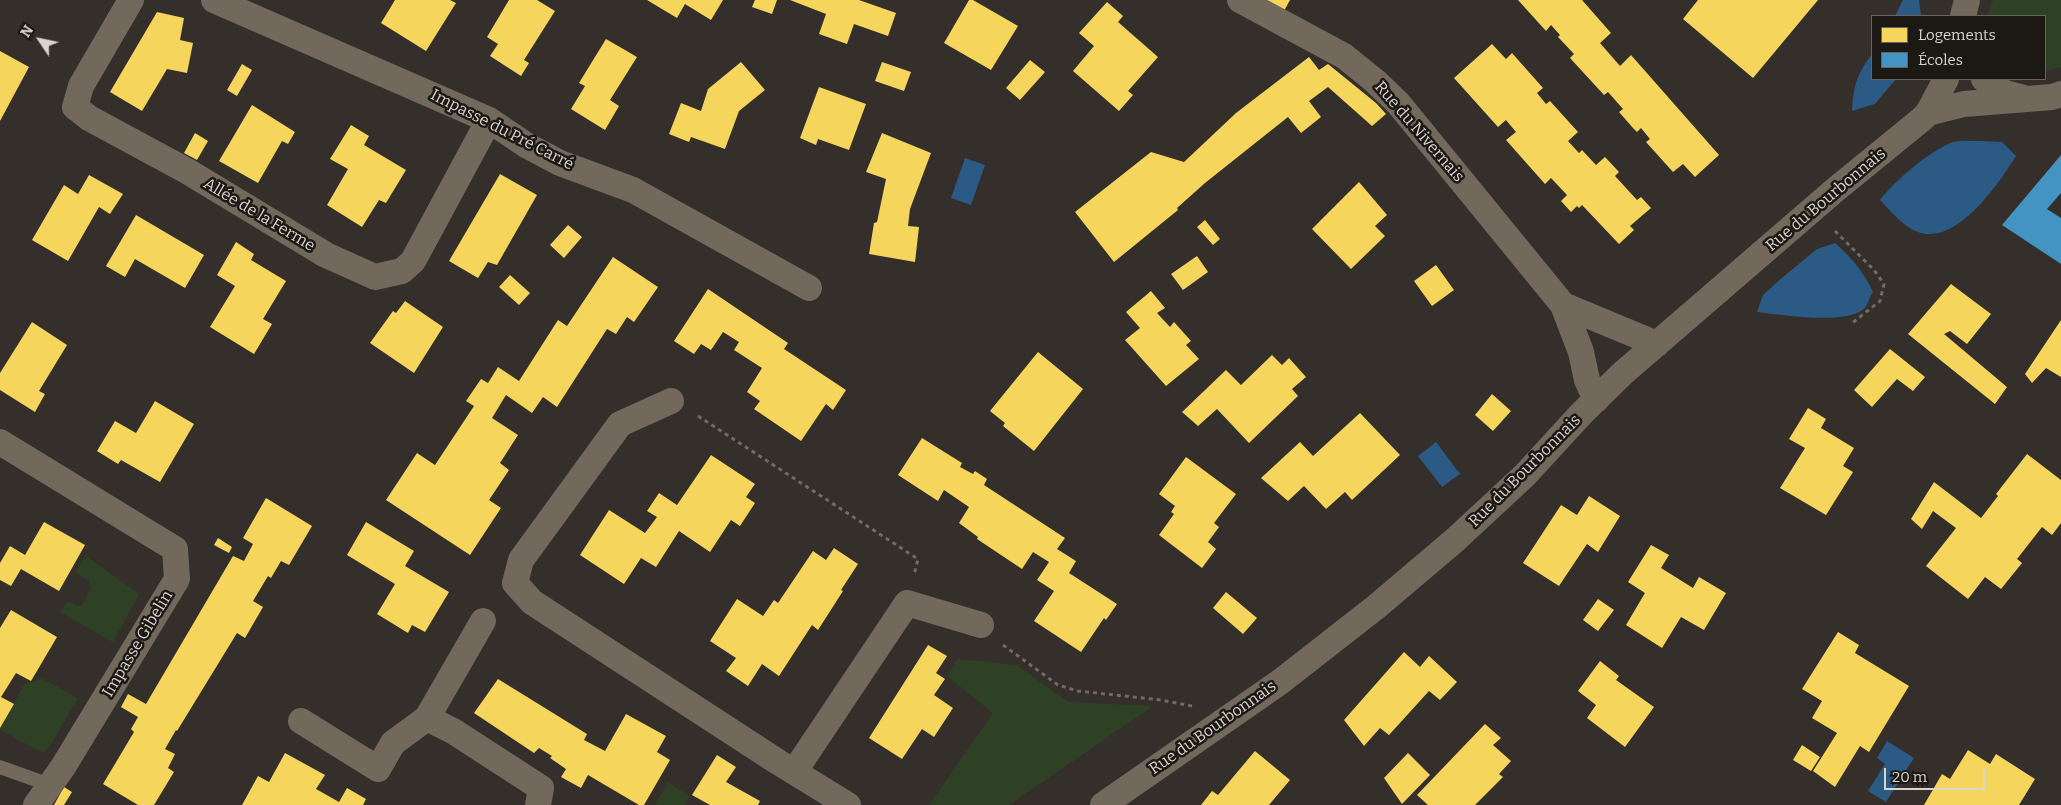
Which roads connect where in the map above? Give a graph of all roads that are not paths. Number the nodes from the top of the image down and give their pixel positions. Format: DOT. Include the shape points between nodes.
graph roads {
  1 [pos="131,0"];
  2 [pos="214,0"];
  3 [pos="1240,0"];
  4 [pos="1967,0"];
  5 [pos="1963,15"];
  6 [pos="1945,80"];
  7 [pos="1986,80"];
  8 [pos="2061,94"];
  9 [pos="2028,99"];
  10 [pos="1928,113"];
  11 [pos="489,120"];
  12 [pos="809,288"];
  13 [pos="1563,305"];
  14 [pos="1657,344"];
  15 [pos="1596,400"];
  16 [pos="671,401"];
  17 [pos="0,442"];
  18 [pos="483,622"];
  19 [pos="981,625"];
  20 [pos="427,718"];
  21 [pos="301,721"];
  22 [pos="0,767"];
  23 [pos="794,772"];
  24 [pos="43,795"];
  25 [pos="538,805"];
  26 [pos="848,805"];
  27 [pos="1103,805"];
  1 -- 11 [label="street, Allée de la Ferme" via="81,86 75,107 326,255 374,277 402,271 412,261"];
  2 -- 11 [label="street, Impasse du Pré Carré"];
  3 -- 13 [label="street, Rue du Nivernais" via="1344,56 1375,81 1398,103"];
  4 -- 5 [label="street"];
  6 -- 10 [label="street, Rue du Bourbonnais"];
  7 -- 9 [label="street, Rue du Bourbonnais" via="2005,93"];
  8 -- 9 [label="street, Rue du Bourbonnais" via="2052,98"];
  9 -- 10 [label="street, Rue du Bourbonnais" via="1964,104"];
  10 -- 14 [label="street, Rue du Bourbonnais"];
  11 -- 12 [label="street, Impasse du Pré Carré" via="560,163 633,190"];
  13 -- 14 [label="street, Rue du Nivernais"];
  13 -- 15 [label="street, Rue du Nivernais"];
  14 -- 15 [label="street, Rue du Bourbonnais"];
  15 -- 27 [label="street, Rue du Bourbonnais" via="1518,481 1376,607 1280,682"];
  16 -- 23 [label="street" via="620,424 521,560 516,583 532,602"];
  17 -- 24 [label="street, Impasse Gibelin" via="175,549 177,579"];
  18 -- 20 [label="street"];
  19 -- 23 [label="street" via="907,603"];
  20 -- 21 [label="street" via="393,743 378,769"];
  20 -- 25 [label="street" via="453,731 541,788"];
  22 -- 24 [label="lane"];
  23 -- 26 [label="street"];
}
